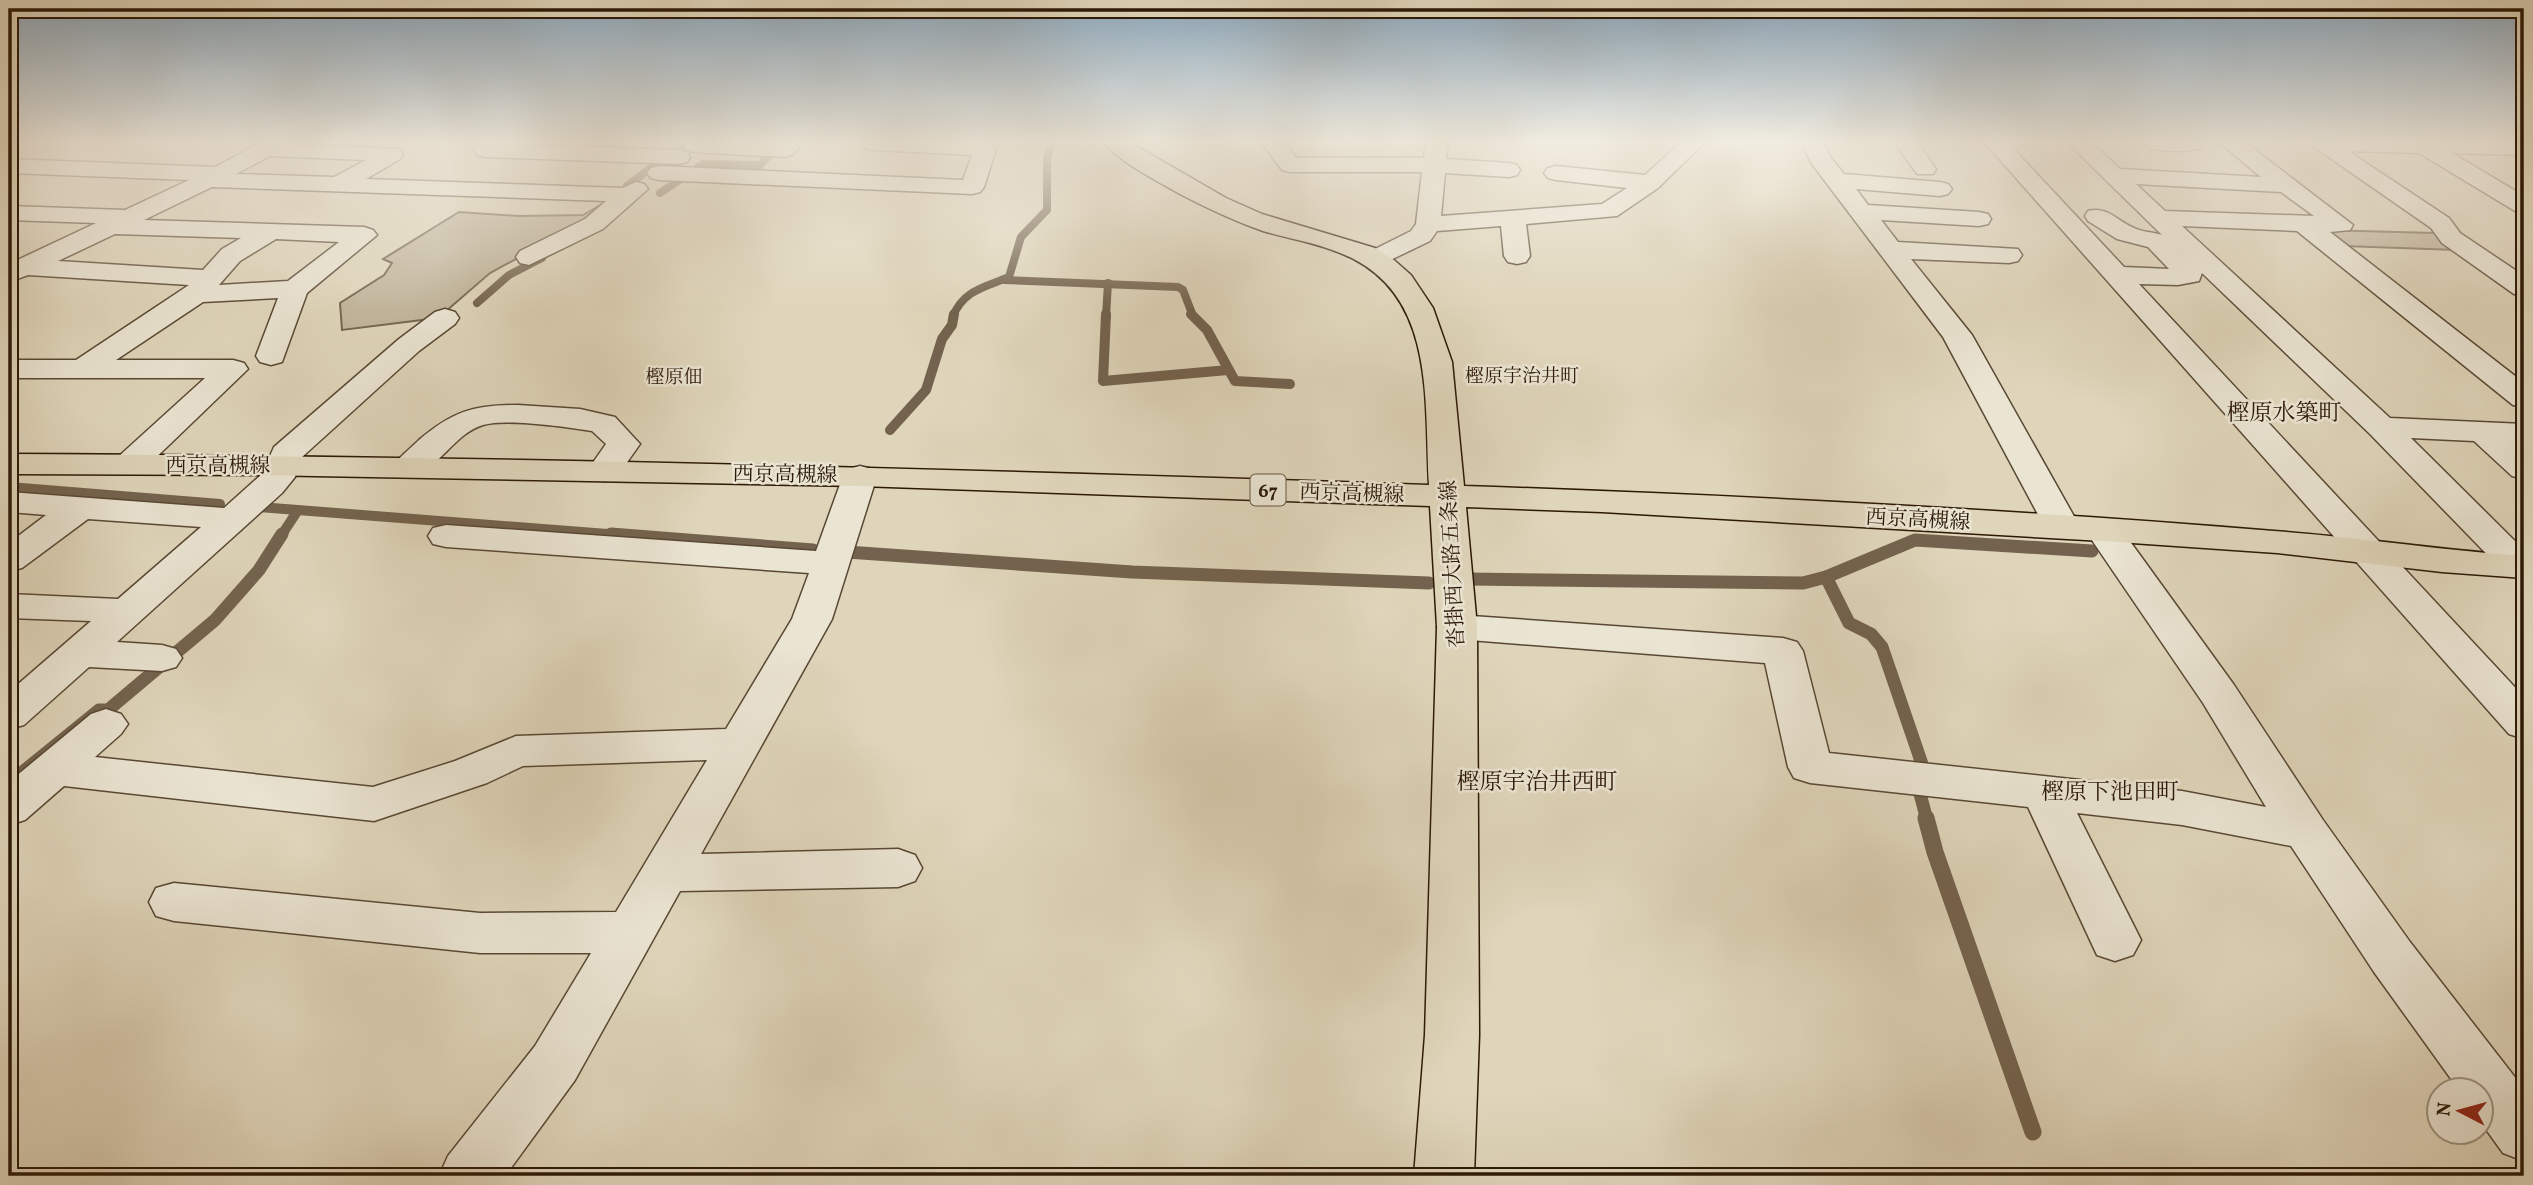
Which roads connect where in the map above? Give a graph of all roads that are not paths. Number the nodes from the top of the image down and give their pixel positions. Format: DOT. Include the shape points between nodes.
graph roads {
  1 [pos="169,198"];
  2 [pos="624,198"];
  3 [pos="1207,198"];
  4 [pos="1431,198"];
  5 [pos="1627,198"];
  6 [pos="1853,198"];
  7 [pos="2046,198"];
  8 [pos="2140,198"];
  9 [pos="2305,198"];
  10 [pos="2401,198"];
  11 [pos="1864,212"];
  12 [pos="9,213"];
  13 [pos="2097,216"];
  14 [pos="2161,218"];
  15 [pos="1513,219"];
  16 [pos="1979,219"];
  17 [pos="119,222"];
  18 [pos="1428,224"];
  19 [pos="2305,225"];
  20 [pos="272,231"];
  21 [pos="1893,250"];
  22 [pos="2008,255"];
  23 [pos="1517,256"];
  24 [pos="529,257"];
  25 [pos="1378,258"];
  26 [pos="14,264"];
  27 [pos="2115,275"];
  28 [pos="203,286"];
  29 [pos="2524,288"];
  30 [pos="295,289"];
  31 [pos="445,318"];
  32 [pos="271,356"];
  33 [pos="84,368"];
  34 [pos="9,369"];
  35 [pos="2524,398"];
  36 [pos="2381,427"];
  37 [pos="2482,431"];
  38 [pos="2524,434"];
  39 [pos="9,464"];
  40 [pos="130,464"];
  41 [pos="284,465"];
  42 [pos="409,467"];
  43 [pos="2524,469"];
  44 [pos="604,471"];
  45 [pos="860,476"];
  46 [pos="1449,496"];
  47 [pos="9,502"];
  48 [pos="82,507"];
  49 [pos="231,519"];
  50 [pos="2083,528"];
  51 [pos="446,536"];
  52 [pos="2364,550"];
  53 [pos="9,560"];
  54 [pos="830,564"];
  55 [pos="2522,566"];
  56 [pos="9,606"];
  57 [pos="127,611"];
  58 [pos="1457,627"];
  59 [pos="79,653"];
  60 [pos="162,658"];
  61 [pos="9,715"];
  62 [pos="106,724"];
  63 [pos="2524,724"];
  64 [pos="740,744"];
  65 [pos="55,769"];
  66 [pos="2044,793"];
  67 [pos="9,808"];
  68 [pos="2306,832"];
  69 [pos="898,868"];
  70 [pos="666,873"];
  71 [pos="174,902"];
  72 [pos="629,932"];
  73 [pos="2115,940"];
  74 [pos="2524,1133"];
  75 [pos="469,1176"];
  76 [pos="1444,1176"];
  1 -- 17 [label="street"];
  2 -- 24 [label="street" via="594,224"];
  3 -- 25 [label="main road, 沓掛西大路五条線" via="1256,220"];
  4 -- 18 [label="street"];
  5 -- 15 [label="street" via="1608,211"];
  6 -- 11 [label="street"];
  7 -- 27 [label="street"];
  8 -- 14 [label="street"];
  9 -- 19 [label="street" via="2341,225"];
  10 -- 29 [label="street" via="2440,223 2451,239"];
  11 -- 16 [label="street"];
  11 -- 21 [label="street"];
  12 -- 17 [label="street"];
  13 -- 27 [label="street" via="2126,234 2157,242 2190,275"];
  14 -- 19 [label="street"];
  14 -- 36 [label="street"];
  15 -- 18 [label="street"];
  15 -- 23 [label="street"];
  17 -- 20 [label="street"];
  17 -- 26 [label="street"];
  18 -- 25 [label="street" via="1421,236"];
  19 -- 35 [label="street"];
  20 -- 28 [label="street" via="232,255"];
  20 -- 30 [label="street" via="364,234"];
  21 -- 22 [label="street"];
  21 -- 50 [label="street" via="1957,335"];
  25 -- 46 [label="main road, 沓掛西大路五条線" via="1414,298 1427,328 1437,362"];
  26 -- 28 [label="street"];
  27 -- 52 [label="street"];
  28 -- 30 [label="street"];
  28 -- 33 [label="street"];
  30 -- 32 [label="street"];
  31 -- 41 [label="street" via="286,454"];
  33 -- 34 [label="street"];
  33 -- 40 [label="street" via="233,369"];
  36 -- 37 [label="street"];
  36 -- 55 [label="street"];
  37 -- 38 [label="street"];
  37 -- 43 [label="street"];
  39 -- 40 [label="main road, 西京高槻線 / 67"];
  40 -- 41 [label="main road, 西京高槻線 / 67"];
  41 -- 42 [label="main road, 西京高槻線 / 67"];
  41 -- 49 [label="street" via="270,486"];
  42 -- 44 [label="main road, 西京高槻線 / 67"];
  42 -- 44 [label="street" via="474,417 509,412 604,424 623,444"];
  44 -- 45 [label="main road, 西京高槻線 / 67"];
  45 -- 46 [label="main road, 西京高槻線 / 67"];
  45 -- 54 [label="street"];
  46 -- 50 [label="main road, 西京高槻線 / 67"];
  46 -- 58 [label="main road, 沓掛西大路五条線"];
  47 -- 48 [label="street"];
  48 -- 49 [label="street"];
  48 -- 53 [label="street"];
  49 -- 57 [label="street"];
  50 -- 52 [label="main road, 西京高槻線 / 67"];
  50 -- 68 [label="street" via="2219,695"];
  51 -- 54 [label="street"];
  52 -- 55 [label="main road, 西京高槻線 / 67"];
  52 -- 63 [label="street"];
  54 -- 64 [label="street" via="812,619"];
  56 -- 57 [label="street"];
  57 -- 59 [label="street"];
  58 -- 66 [label="street" via="1783,652 1810,767"];
  58 -- 76 [label="main road, 沓掛西大路五条線" via="1452,1035"];
  59 -- 60 [label="street"];
  59 -- 61 [label="street"];
  62 -- 65 [label="street"];
  64 -- 65 [label="street" via="516,751 471,772 374,804"];
  64 -- 70 [label="street"];
  65 -- 67 [label="street"];
  66 -- 68 [label="street" via="2182,808"];
  66 -- 73 [label="street"];
  68 -- 74 [label="street" via="2392,957"];
  69 -- 70 [label="street"];
  70 -- 72 [label="street"];
  71 -- 72 [label="street" via="480,933"];
  72 -- 75 [label="street" via="555,1063"];
}
